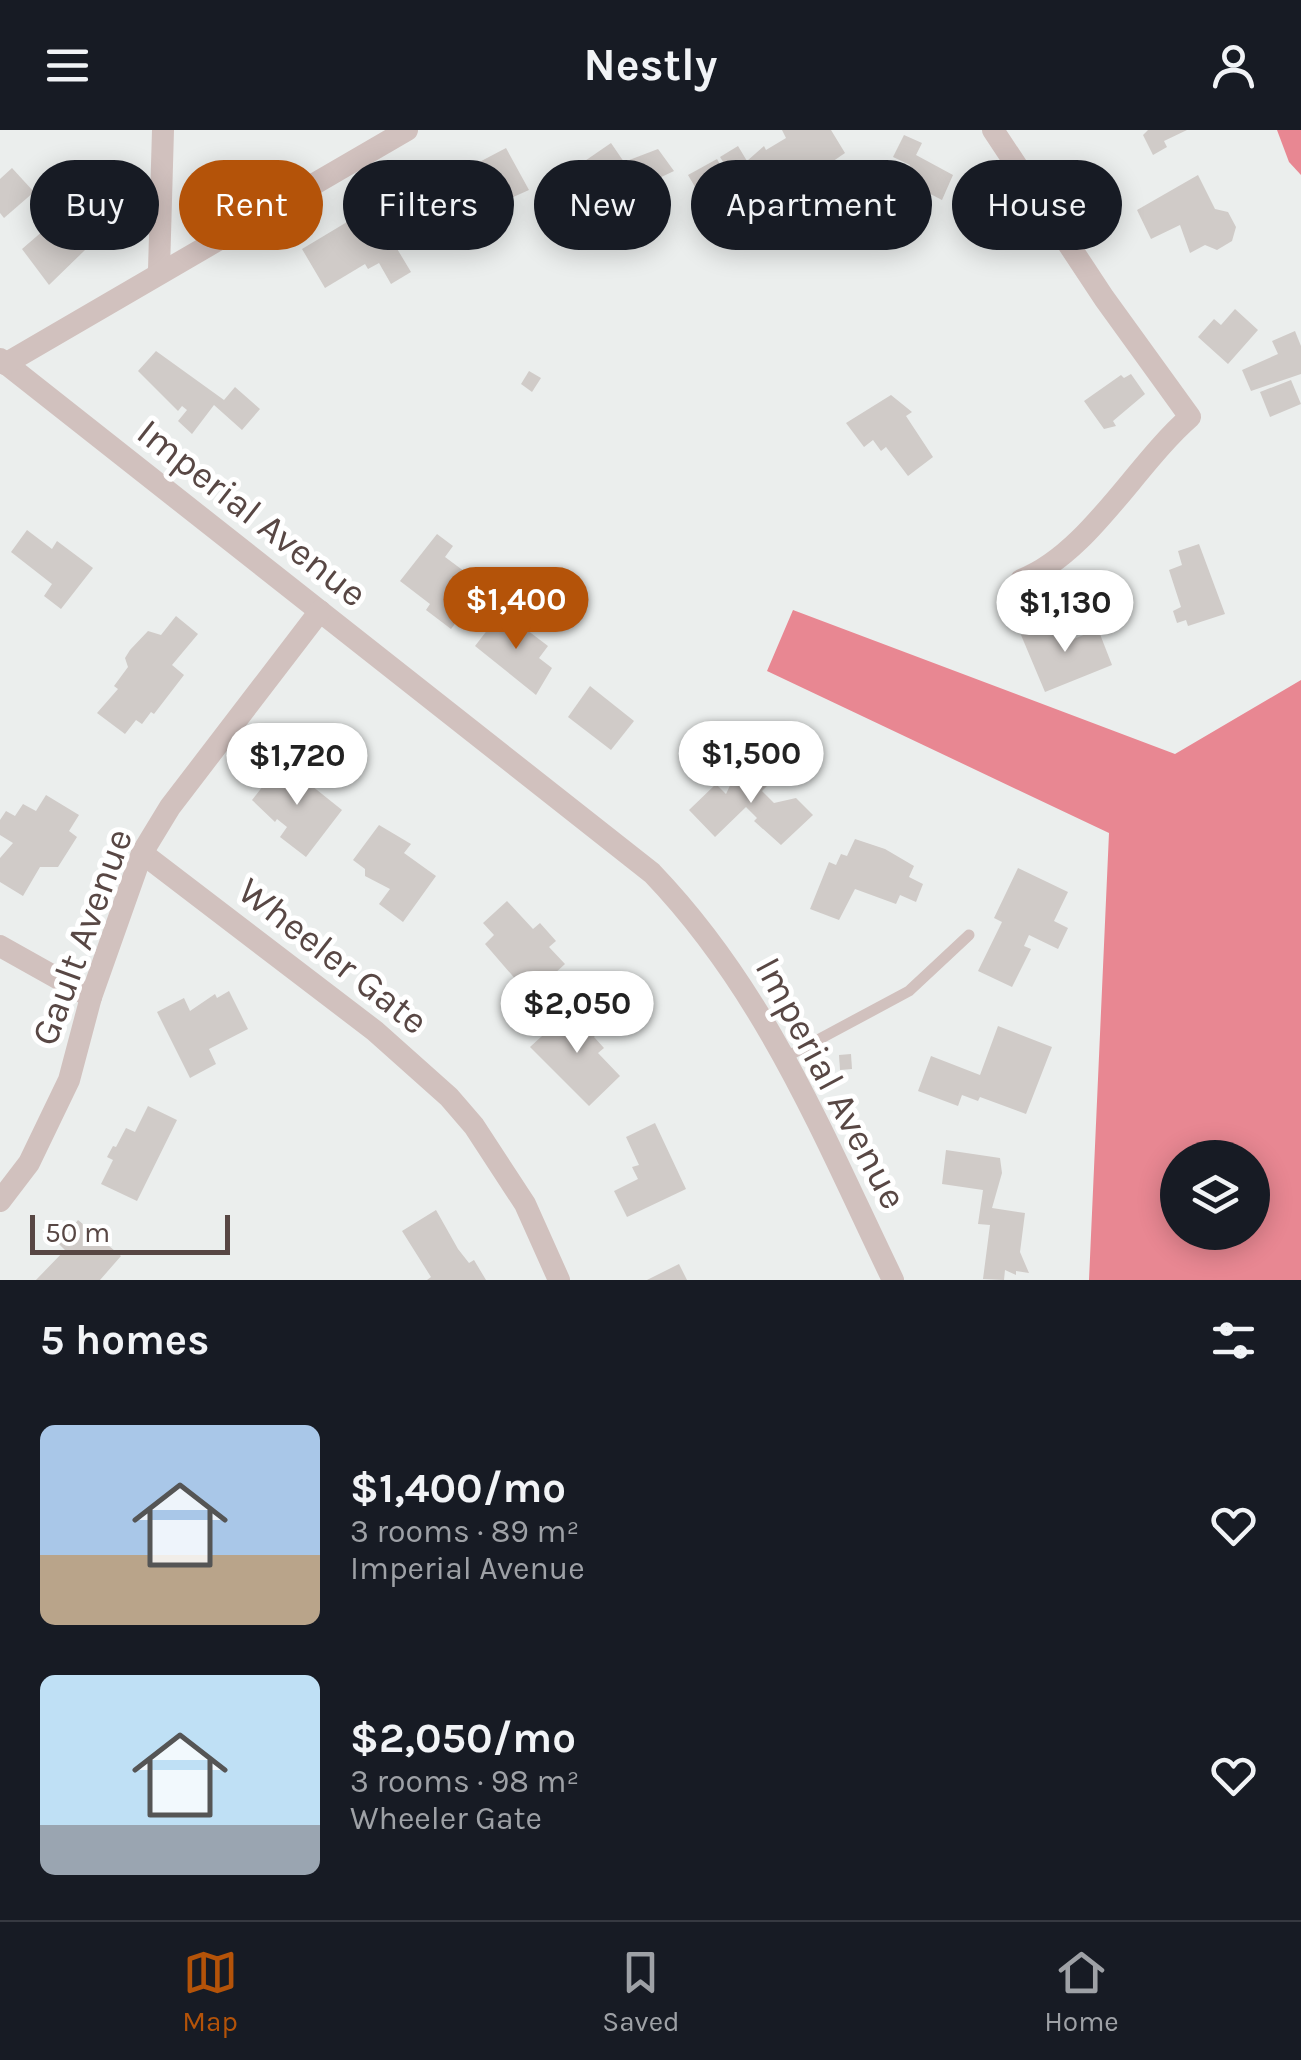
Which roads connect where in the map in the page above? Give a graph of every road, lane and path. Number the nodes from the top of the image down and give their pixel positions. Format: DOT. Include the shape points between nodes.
graph roads {
  1 [pos="163,130"];
  2 [pos="407,130"];
  3 [pos="993,130"];
  4 [pos="159,270"];
  5 [pos="3,362"];
  6 [pos="1021,580"];
  7 [pos="320,611"];
  8 [pos="142,853"];
  9 [pos="969,935"];
  10 [pos="0,946"];
  11 [pos="91,997"];
  12 [pos="786,1057"];
  13 [pos="0,1200"];
  14 [pos="559,1280"];
  15 [pos="893,1280"];
  1 -- 4 [label="street"];
  2 -- 4 [label="street"];
  3 -- 6 [label="street" via="1190,417 1056,562"];
  4 -- 5 [label="street"];
  5 -- 7 [label="street, Imperial Avenue"];
  7 -- 8 [label="street, Gault Avenue"];
  7 -- 12 [label="street, Imperial Avenue" via="652,873 732,966"];
  8 -- 11 [label="street, Gault Avenue"];
  8 -- 14 [label="street, Wheeler Gate" via="376,1031 449,1097 518,1190"];
  9 -- 12 [label="lane" via="909,991"];
  10 -- 11 [label="street"];
  11 -- 13 [label="street, Gault Avenue" via="50,1125"];
  12 -- 15 [label="street, Imperial Avenue"];
}
